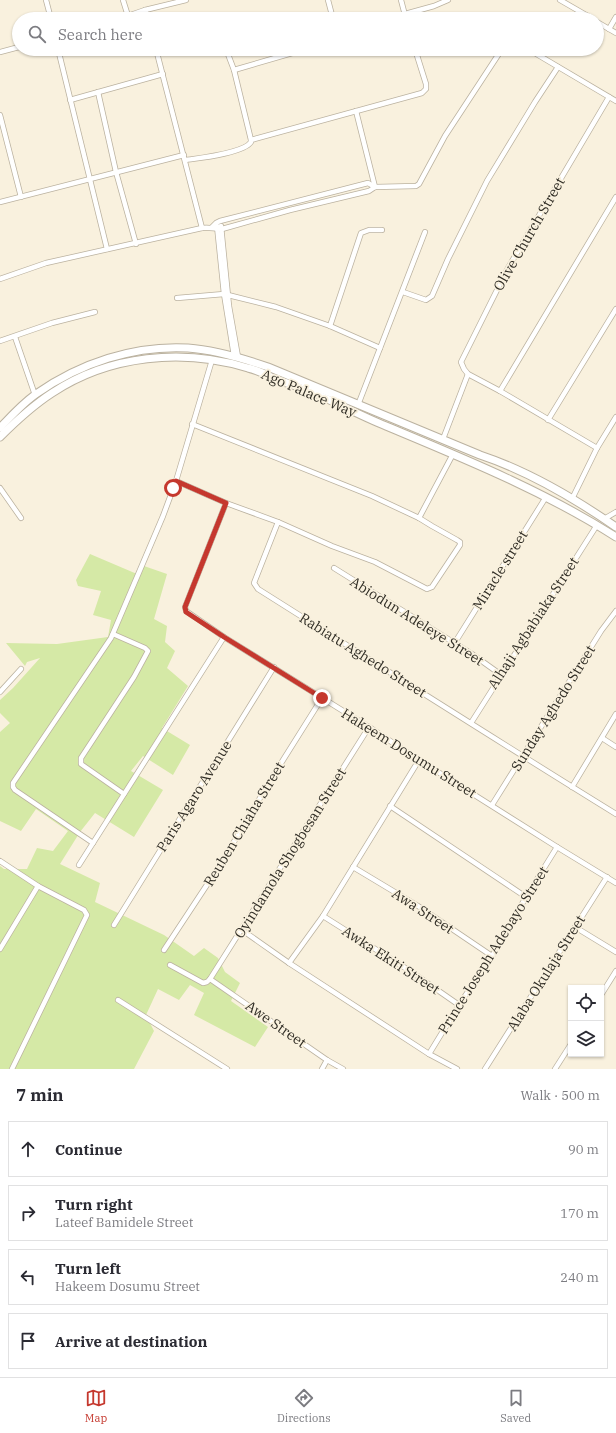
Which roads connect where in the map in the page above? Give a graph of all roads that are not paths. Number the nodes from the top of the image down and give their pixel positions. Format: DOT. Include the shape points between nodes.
graph roads {
  1 [pos="46,0"];
  2 [pos="123,0"];
  3 [pos="186,0"];
  4 [pos="328,0"];
  5 [pos="401,0"];
  6 [pos="448,0"];
  7 [pos="560,0"];
  8 [pos="145,10"];
  9 [pos="49,12"];
  10 [pos="127,12"];
  11 [pos="139,12"];
  12 [pos="331,12"];
  13 [pos="405,12"];
  14 [pos="417,12"];
  15 [pos="581,12"];
  16 [pos="616,17"];
  17 [pos="604,26"];
  18 [pos="609,29"];
  19 [pos="616,33"];
  20 [pos="12,49"];
  21 [pos="0,52"];
  22 [pos="60,56"];
  23 [pos="158,56"];
  24 [pos="229,56"];
  25 [pos="282,56"];
  26 [pos="417,56"];
  27 [pos="497,56"];
  28 [pos="540,56"];
  29 [pos="558,67"];
  30 [pos="234,70"];
  31 [pos="163,74"];
  32 [pos="98,92"];
  33 [pos="609,97"];
  34 [pos="70,100"];
  35 [pos="616,101"];
  36 [pos="356,112"];
  37 [pos="0,115"];
  38 [pos="1,124"];
  39 [pos="251,140"];
  40 [pos="184,155"];
  41 [pos="186,160"];
  42 [pos="116,172"];
  43 [pos="90,179"];
  44 [pos="375,187"];
  45 [pos="21,197"];
  46 [pos="616,197"];
  47 [pos="0,202"];
  48 [pos="218,222"];
  49 [pos="212,227"];
  50 [pos="202,228"];
  51 [pos="220,229"];
  52 [pos="382,230"];
  53 [pos="425,232"];
  54 [pos="136,244"];
  55 [pos="108,249"];
  56 [pos="0,279"];
  57 [pos="403,292"];
  58 [pos="226,295"];
  59 [pos="177,298"];
  60 [pos="616,309"];
  61 [pos="95,312"];
  62 [pos="330,326"];
  63 [pos="15,337"];
  64 [pos="0,341"];
  65 [pos="380,348"];
  66 [pos="236,356"];
  67 [pos="212,360"];
  68 [pos="468,374"];
  69 [pos="500,391"];
  70 [pos="35,395"];
  71 [pos="358,405"];
  72 [pos="616,417"];
  73 [pos="548,420"];
  74 [pos="192,424"];
  75 [pos="0,428"];
  76 [pos="0,437"];
  77 [pos="443,439"];
  78 [pos="597,448"];
  79 [pos="453,454"];
  80 [pos="502,463"];
  81 [pos="512,468"];
  82 [pos="495,473"];
  83 [pos="504,477"];
  84 [pos="176,481"];
  85 [pos="0,488"];
  86 [pos="546,497"];
  87 [pos="572,499"];
  88 [pos="226,503"];
  89 [pos="616,512"];
  90 [pos="20,518"];
  91 [pos="419,518"];
  92 [pos="604,519"];
  93 [pos="278,522"];
  94 [pos="597,525"];
  95 [pos="616,527"];
  96 [pos="616,537"];
  97 [pos="334,568"];
  98 [pos="616,611"];
  99 [pos="113,634"];
  100 [pos="224,637"];
  101 [pos="454,644"];
  102 [pos="274,667"];
  103 [pos="21,669"];
  104 [pos="500,674"];
  105 [pos="0,692"];
  106 [pos="322,698"];
  107 [pos="616,714"];
  108 [pos="470,722"];
  109 [pos="369,727"];
  110 [pos="602,738"];
  111 [pos="616,747"];
  112 [pos="522,757"];
  113 [pos="419,760"];
  114 [pos="572,787"];
  115 [pos="124,794"];
  116 [pos="492,805"];
  117 [pos="390,806"];
  118 [pos="616,814"];
  119 [pos="93,843"];
  120 [pos="557,847"];
  121 [pos="0,861"];
  122 [pos="79,865"];
  123 [pos="354,867"];
  124 [pos="607,876"];
  125 [pos="616,882"];
  126 [pos="38,886"];
  127 [pos="526,897"];
  128 [pos="324,916"];
  129 [pos="114,925"];
  130 [pos="575,927"];
  131 [pos="242,930"];
  132 [pos="0,947"];
  133 [pos="164,950"];
  134 [pos="616,952"];
  135 [pos="492,956"];
  136 [pos="290,963"];
  137 [pos="170,965"];
  138 [pos="616,971"];
  139 [pos="210,979"];
  140 [pos="604,990"];
  141 [pos="118,1000"];
  142 [pos="459,1005"];
  143 [pos="568,1050"];
  144 [pos="429,1054"];
  145 [pos="328,1060"];
  146 [pos="558,1068"];
  147 [pos="12,1069"];
  148 [pos="227,1069"];
  149 [pos="322,1069"];
  150 [pos="343,1069"];
  151 [pos="456,1069"];
  152 [pos="486,1069"];
  1 -- 9 [label="street"];
  2 -- 10 [label="street"];
  3 -- 8 [label="street"];
  4 -- 12 [label="street"];
  5 -- 13 [label="street"];
  6 -- 14 [label="street"];
  7 -- 15 [label="street"];
  8 -- 11 [label="street"];
  16 -- 18 [label="street"];
  17 -- 18 [label="street"];
  18 -- 19 [label="street"];
  20 -- 21 [label="street"];
  22 -- 34 [label="street"];
  23 -- 31 [label="street"];
  24 -- 30 [label="street"];
  25 -- 30 [label="street"];
  26 -- 36 [label="street" via="426,84 426,89 422,93"];
  27 -- 44 [label="street" via="445,136 419,184"];
  28 -- 29 [label="street"];
  29 -- 33 [label="street"];
  29 -- 57 [label="street" via="487,181 432,296 426,300"];
  30 -- 39 [label="street"];
  31 -- 32 [label="street"];
  31 -- 40 [label="street"];
  32 -- 34 [label="street"];
  32 -- 42 [label="street"];
  33 -- 35 [label="street"];
  33 -- 68 [label="street, Olive Church Street" via="508,268 461,362"];
  34 -- 43 [label="street"];
  36 -- 39 [label="street"];
  36 -- 44 [label="street"];
  37 -- 38 [label="street"];
  38 -- 45 [label="street"];
  39 -- 41 [label="street" via="246,148"];
  40 -- 41 [label="street"];
  40 -- 42 [label="street"];
  41 -- 50 [label="street"];
  42 -- 43 [label="street"];
  42 -- 54 [label="street"];
  43 -- 45 [label="street"];
  43 -- 55 [label="street"];
  44 -- 48 [label="street" via="368,183"];
  44 -- 51 [label="street" via="369,191"];
  45 -- 47 [label="street"];
  46 -- 69 [label="street"];
  48 -- 49 [label="street"];
  48 -- 51 [label="street"];
  49 -- 50 [label="street"];
  49 -- 51 [label="street"];
  50 -- 54 [label="street"];
  51 -- 58 [label="street"];
  52 -- 62 [label="street" via="361,233"];
  53 -- 57 [label="street"];
  54 -- 55 [label="street"];
  55 -- 56 [label="street" via="46,263"];
  57 -- 65 [label="street"];
  58 -- 59 [label="street"];
  58 -- 62 [label="street" via="276,307"];
  58 -- 66 [label="street"];
  60 -- 73 [label="street"];
  61 -- 63 [label="street" via="52,323"];
  62 -- 65 [label="street"];
  63 -- 64 [label="street"];
  63 -- 70 [label="street"];
  65 -- 71 [label="street"];
  66 -- 70 [label="main road, Ago Palace Way" via="188,348 144,350 105,359 78,370"];
  66 -- 71 [label="main road, Ago Palace Way"];
  67 -- 74 [label="street"];
  67 -- 76 [label="main road, Ago Palace Way" via="159,357 137,359 105,368 52,392"];
  67 -- 79 [label="main road, Ago Palace Way" via="248,367"];
  68 -- 69 [label="street"];
  68 -- 77 [label="street"];
  69 -- 73 [label="street"];
  70 -- 75 [label="main road, Ago Palace Way"];
  71 -- 77 [label="main road, Ago Palace Way"];
  72 -- 78 [label="street"];
  73 -- 78 [label="street"];
  74 -- 84 [label="street"];
  74 -- 91 [label="street" via="372,496"];
  77 -- 80 [label="main road, Ago Palace Way"];
  78 -- 87 [label="street"];
  79 -- 82 [label="main road, Ago Palace Way"];
  79 -- 91 [label="street"];
  80 -- 81 [label="main road, Ago Palace Way"];
  80 -- 82 [label="main road"];
  81 -- 83 [label="main road"];
  81 -- 87 [label="main road, Ago Palace Way"];
  82 -- 83 [label="main road, Ago Palace Way"];
  83 -- 86 [label="main road, Ago Palace Way"];
  84 -- 88 [label="street"];
  84 -- 99 [label="street"];
  85 -- 90 [label="street"];
  86 -- 94 [label="main road, Ago Palace Way"];
  86 -- 101 [label="street, Miracle street"];
  87 -- 92 [label="main road, Ago Palace Way"];
  88 -- 93 [label="street"];
  88 -- 100 [label="street, Hakeem Dosumu Street" via="185,607 186,612"];
  89 -- 92 [label="street"];
  91 -- 93 [label="street" via="460,542 432,587 427,588 375,562"];
  92 -- 95 [label="main road, Ago Palace Way"];
  93 -- 108 [label="street, Rabiatu Aghedo Street" via="255,586"];
  94 -- 96 [label="main road, Ago Palace Way"];
  94 -- 104 [label="street, Alhaji Agbabiaka Street"];
  97 -- 101 [label="street, Abiodun Adeleye Street"];
  98 -- 112 [label="street, Sunday Aghedo Street"];
  99 -- 115 [label="street" via="148,651 80,761"];
  99 -- 119 [label="street" via="13,783 16,790"];
  100 -- 102 [label="street, Hakeem Dosumu Street"];
  100 -- 115 [label="street"];
  101 -- 104 [label="street, Abiodun Adeleye Street"];
  102 -- 106 [label="street, Hakeem Dosumu Street"];
  102 -- 129 [label="street, Paris Agaro Avenue"];
  103 -- 105 [label="street"];
  104 -- 108 [label="street, Alhaji Agbabiaka Street"];
  106 -- 109 [label="street, Hakeem Dosumu Street"];
  106 -- 133 [label="street, Reuben Chiaha Street" via="222,862"];
  107 -- 110 [label="street"];
  108 -- 112 [label="street, Rabiatu Aghedo Street"];
  109 -- 113 [label="street, Hakeem Dosumu Street"];
  109 -- 131 [label="street, Oyindamola Shogbesan Street"];
  110 -- 111 [label="street"];
  110 -- 114 [label="street"];
  112 -- 114 [label="street, Rabiatu Aghedo Street"];
  112 -- 116 [label="street, Sunday Aghedo Street"];
  113 -- 116 [label="street, Hakeem Dosumu Street"];
  113 -- 117 [label="street"];
  114 -- 118 [label="street, Rabiatu Aghedo Street"];
  115 -- 119 [label="street"];
  116 -- 120 [label="street, Hakeem Dosumu Street"];
  117 -- 123 [label="street"];
  117 -- 127 [label="street"];
  119 -- 122 [label="street"];
  120 -- 124 [label="street, Hakeem Dosumu Street"];
  120 -- 127 [label="street, Prince Joseph Adebayo Street"];
  121 -- 126 [label="street"];
  123 -- 128 [label="street"];
  123 -- 135 [label="street, Awa Street"];
  124 -- 125 [label="street, Hakeem Dosumu Street"];
  124 -- 130 [label="street, Alaba Okulaja Street"];
  126 -- 132 [label="street"];
  126 -- 147 [label="street" via="84,910 87,915"];
  127 -- 135 [label="street, Prince Joseph Adebayo Street"];
  128 -- 136 [label="street"];
  128 -- 142 [label="street, Awka Ekiti Street"];
  130 -- 134 [label="street"];
  130 -- 152 [label="street, Alaba Okulaja Street"];
  131 -- 136 [label="street"];
  131 -- 139 [label="street, Oyindamola Shogbesan Street"];
  135 -- 142 [label="street, Prince Joseph Adebayo Street"];
  136 -- 144 [label="street"];
  137 -- 139 [label="street" via="203,983"];
  138 -- 140 [label="street"];
  139 -- 145 [label="street, Awe Street"];
  141 -- 148 [label="street"];
  142 -- 144 [label="street, Prince Joseph Adebayo Street"];
  143 -- 146 [label="street"];
  144 -- 151 [label="street"];
  145 -- 149 [label="street"];
  145 -- 150 [label="street, Awe Street"];
}
